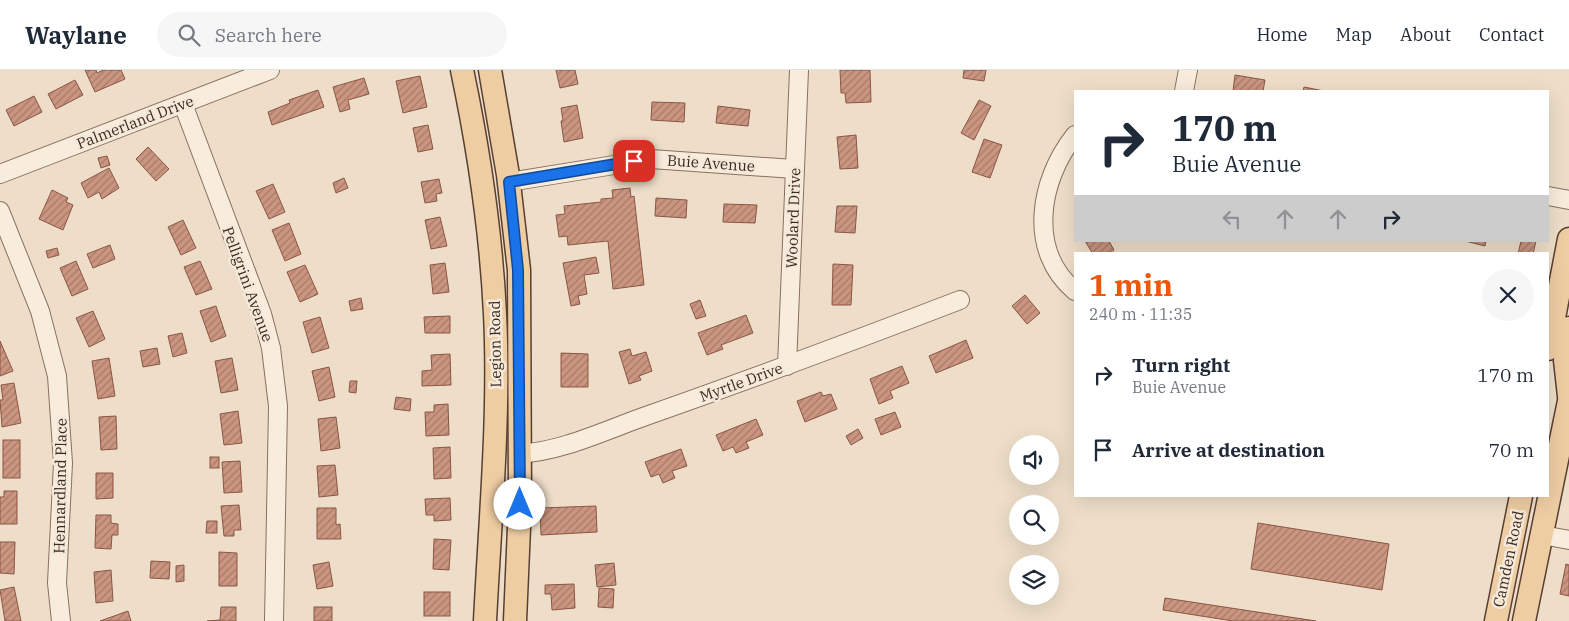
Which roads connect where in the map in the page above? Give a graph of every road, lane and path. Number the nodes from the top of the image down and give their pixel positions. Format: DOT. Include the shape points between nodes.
graph roads {
  1 [pos="270,70"];
  2 [pos="462,70"];
  3 [pos="478,70"];
  4 [pos="490,70"];
  5 [pos="799,70"];
  6 [pos="1188,70"];
  7 [pos="1184,90"];
  8 [pos="183,104"];
  9 [pos="1074,137"];
  10 [pos="502,139"];
  11 [pos="794,169"];
  12 [pos="0,174"];
  13 [pos="509,182"];
  14 [pos="1549,196"];
  15 [pos="1569,200"];
  16 [pos="0,211"];
  17 [pos="1569,239"];
  18 [pos="1074,290"];
  19 [pos="960,300"];
  20 [pos="1569,328"];
  21 [pos="1549,343"];
  22 [pos="787,366"];
  23 [pos="1569,396"];
  24 [pos="1569,401"];
  25 [pos="520,454"];
  26 [pos="1521,497"];
  27 [pos="1542,535"];
  28 [pos="1569,540"];
  29 [pos="61,621"];
  30 [pos="274,621"];
  31 [pos="485,621"];
  32 [pos="515,621"];
  33 [pos="1496,621"];
  34 [pos="1524,621"];
  1 -- 8 [label="street, Palmerland Drive"];
  2 -- 31 [label="main road, Legion Road" via="485,190 495,314 495,399"];
  3 -- 10 [label="main road" via="490,124"];
  4 -- 10 [label="main road, Legion Road"];
  5 -- 11 [label="street, Woolard Drive"];
  6 -- 7 [label="street"];
  8 -- 12 [label="street, Palmerland Drive"];
  8 -- 30 [label="street, Pelligrini Avenue" via="262,314 271,348 278,406"];
  9 -- 18 [label="street" via="1051,180 1043,231 1053,267"];
  10 -- 13 [label="main road, Legion Road"];
  11 -- 13 [label="street, Buie Avenue" via="651,158"];
  11 -- 22 [label="street, Woolard Drive"];
  13 -- 25 [label="main road, Legion Road" via="518,270"];
  14 -- 15 [label="street"];
  16 -- 29 [label="street, Hennardland Place" via="40,311 57,376 63,463 57,583"];
  17 -- 21 [label="main road"];
  19 -- 22 [label="street, Myrtle Drive"];
  20 -- 23 [label="main road" via="1565,360"];
  22 -- 25 [label="street, Myrtle Drive" via="536,454"];
  24 -- 27 [label="main road, Camden Road"];
  25 -- 32 [label="main road, Legion Road"];
  26 -- 33 [label="main road, Camden Road"];
  27 -- 28 [label="street"];
  27 -- 34 [label="main road, Camden Road"];
}
